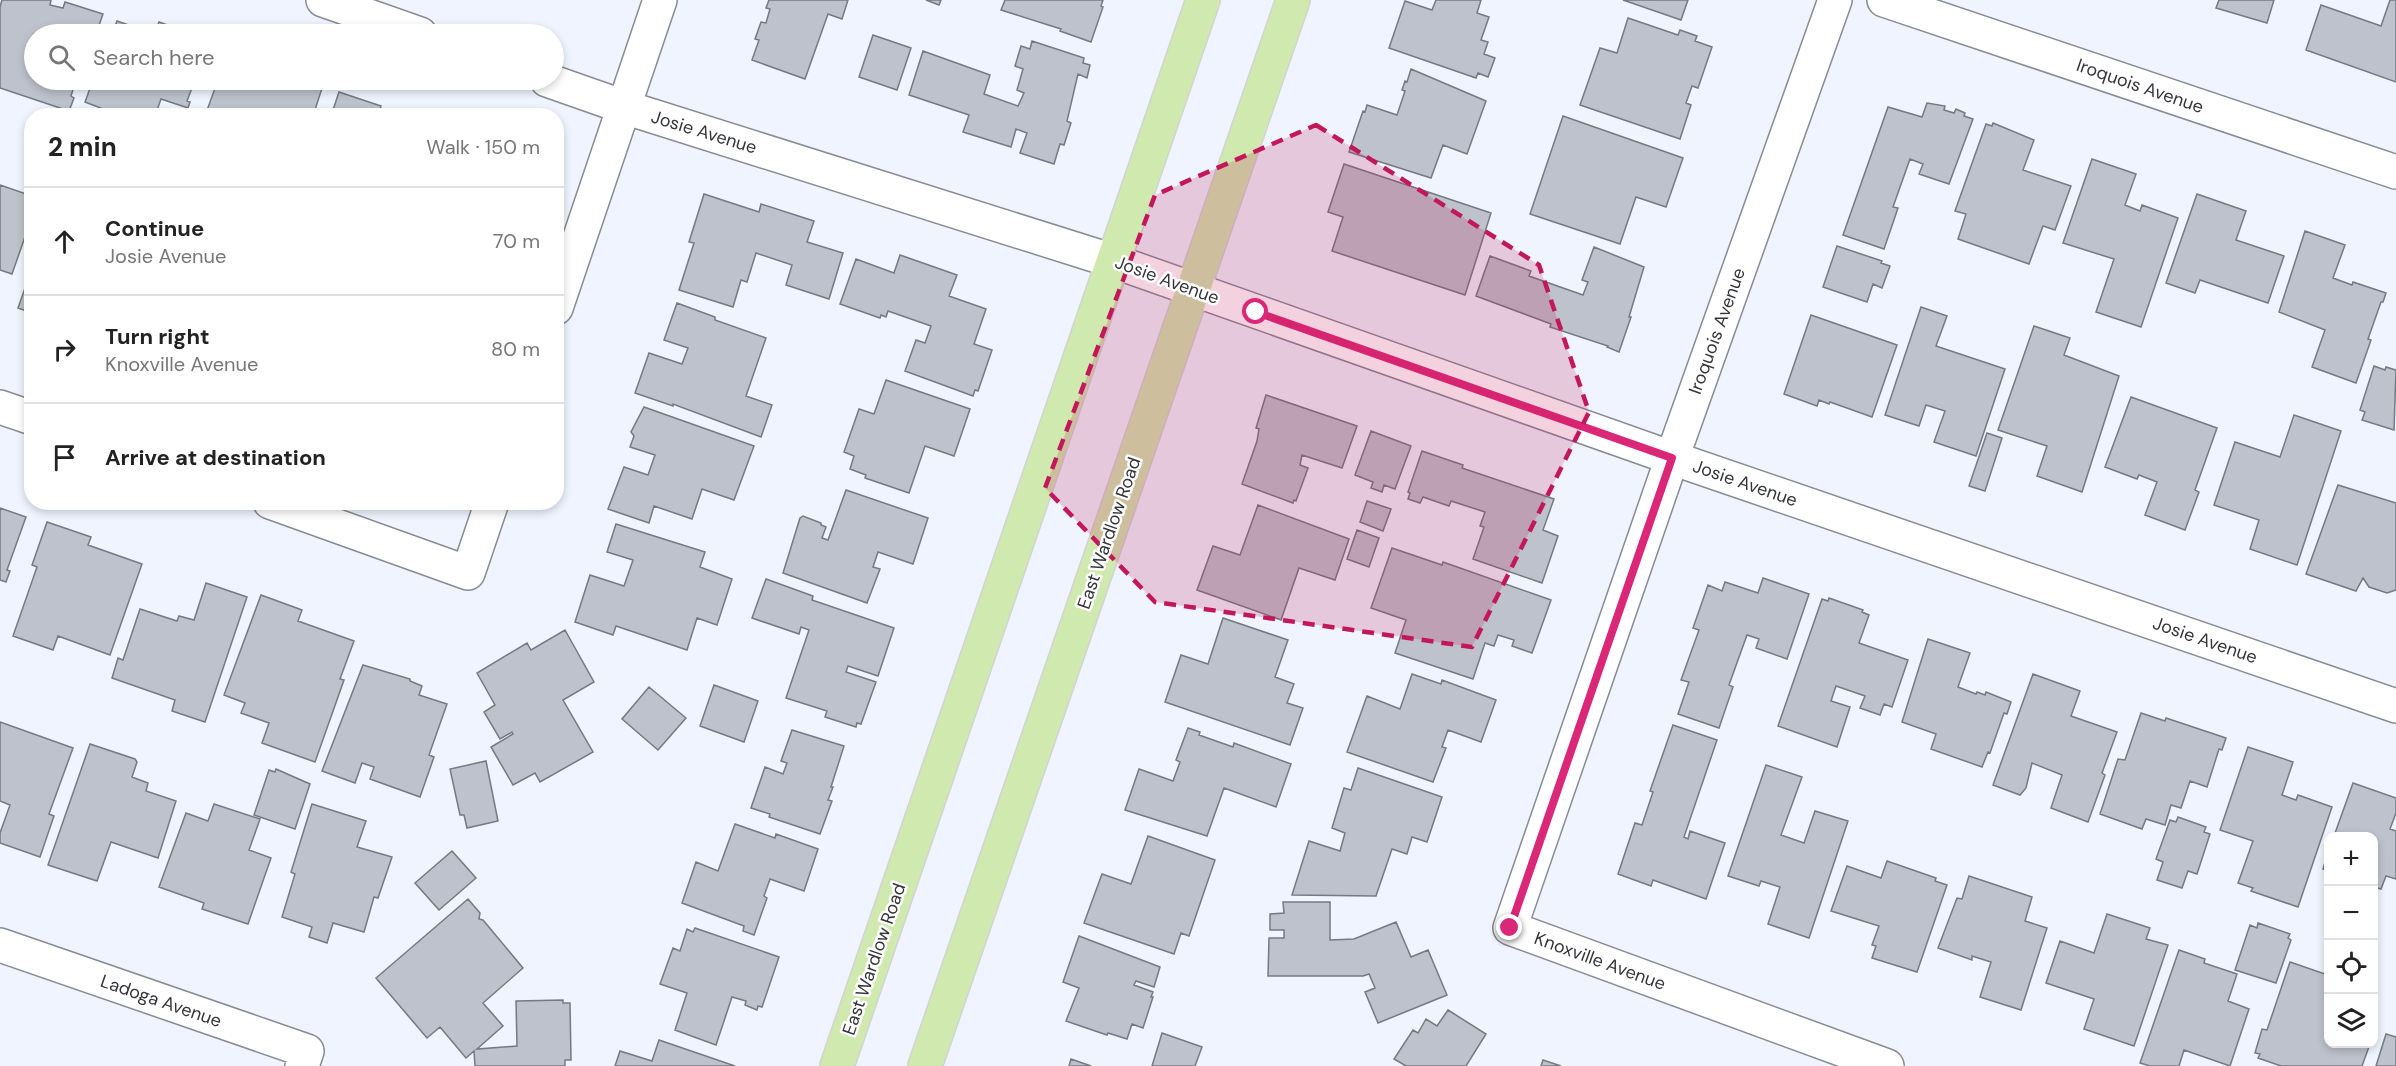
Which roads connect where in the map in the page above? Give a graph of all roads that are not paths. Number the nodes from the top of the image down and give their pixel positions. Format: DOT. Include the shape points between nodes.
graph roads {
  1 [pos="323,0"];
  2 [pos="660,0"];
  3 [pos="1203,0"];
  4 [pos="1293,0"];
  5 [pos="1835,0"];
  6 [pos="1884,0"];
  7 [pos="391,24"];
  8 [pos="564,86"];
  9 [pos="624,107"];
  10 [pos="2396,172"];
  11 [pos="1113,261"];
  12 [pos="564,284"];
  13 [pos="1193,290"];
  14 [pos="0,407"];
  15 [pos="24,415"];
  16 [pos="1672,458"];
  17 [pos="292,510"];
  18 [pos="489,510"];
  19 [pos="2396,706"];
  20 [pos="0,945"];
  21 [pos="302,1066"];
  22 [pos="837,1066"];
  23 [pos="925,1066"];
  24 [pos="1887,1066"];
  1 -- 7 [label="street"];
  2 -- 9 [label="street"];
  3 -- 11 [label="main road, East Wardlow Road"];
  4 -- 13 [label="main road, East Wardlow Road"];
  5 -- 16 [label="street, Iroquois Avenue"];
  6 -- 10 [label="street, Iroquois Avenue"];
  8 -- 9 [label="street, Josie Avenue"];
  9 -- 11 [label="street, Josie Avenue"];
  9 -- 12 [label="street"];
  11 -- 13 [label="street, Josie Avenue"];
  11 -- 22 [label="main road, East Wardlow Road"];
  13 -- 16 [label="street, Josie Avenue"];
  13 -- 23 [label="main road, East Wardlow Road"];
  14 -- 15 [label="street"];
  16 -- 19 [label="street, Josie Avenue"];
  16 -- 24 [label="street, Knoxville Avenue" via="1510,928"];
  17 -- 18 [label="street" via="468,573"];
  20 -- 21 [label="street, Ladoga Avenue" via="307,1051"];
}
